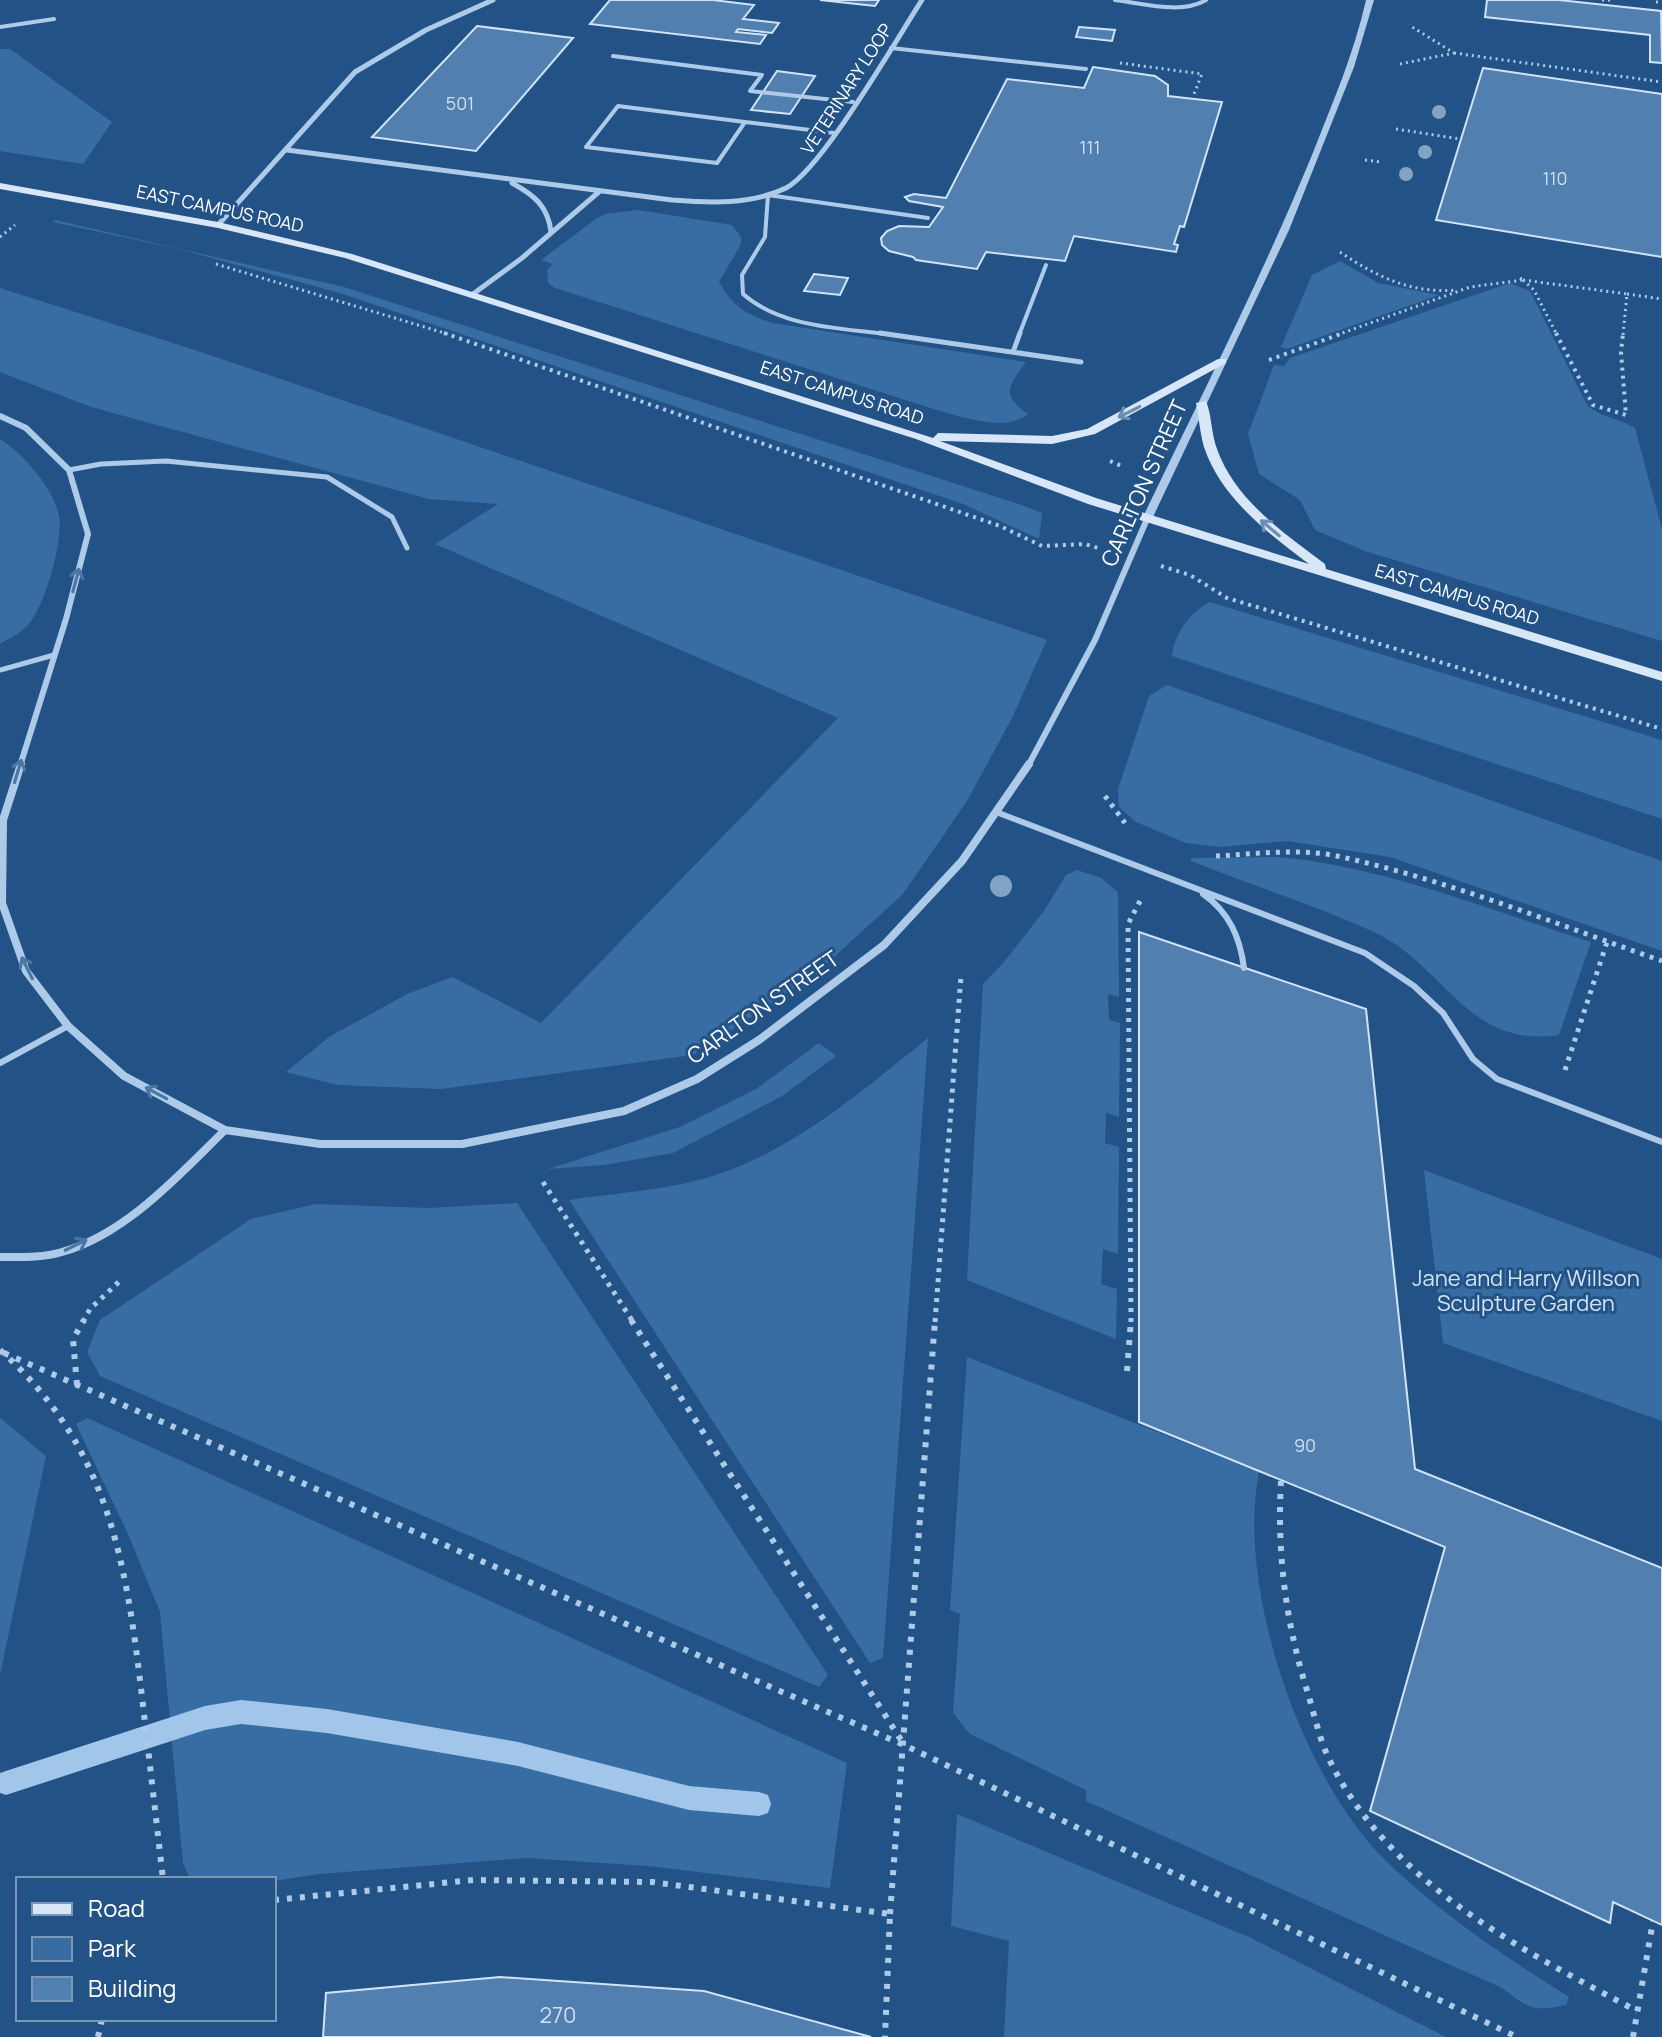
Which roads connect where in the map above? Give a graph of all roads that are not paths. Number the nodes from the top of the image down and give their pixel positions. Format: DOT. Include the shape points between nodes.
graph roads {
  1 [pos="493,0"];
  2 [pos="922,0"];
  3 [pos="1115,0"];
  4 [pos="1206,0"];
  5 [pos="1370,0"];
  6 [pos="54,19"];
  7 [pos="0,27"];
  8 [pos="891,48"];
  9 [pos="613,56"];
  10 [pos="1086,69"];
  11 [pos="853,102"];
  12 [pos="745,122"];
  13 [pos="834,133"];
  14 [pos="287,150"];
  15 [pos="504,179"];
  16 [pos="0,186"];
  17 [pos="600,191"];
  18 [pos="768,195"];
  19 [pos="928,218"];
  20 [pos="218,225"];
  21 [pos="551,232"];
  22 [pos="1046,265"];
  23 [pos="473,294"];
  24 [pos="1013,352"];
  25 [pos="1222,361"];
  26 [pos="1081,362"];
  27 [pos="1202,403"];
  28 [pos="0,416"];
  29 [pos="920,437"];
  30 [pos="69,470"];
  31 [pos="1147,519"];
  32 [pos="407,548"];
  33 [pos="1332,575"];
  34 [pos="54,655"];
  35 [pos="0,670"];
  36 [pos="1662,677"];
  37 [pos="996,812"];
  38 [pos="1,820"];
  39 [pos="1190,886"];
  40 [pos="1,903"];
  41 [pos="1244,968"];
  42 [pos="68,1026"];
  43 [pos="0,1063"];
  44 [pos="225,1130"];
  45 [pos="1662,1142"];
  46 [pos="0,1257"];
  1 -- 14 [label="street" via="426,30 355,72"];
  2 -- 8 [label="street, VETERINARY LOOP"];
  3 -- 4 [label="lane" via="1188,7"];
  5 -- 25 [label="street, CARLTON STREET" via="1354,59 1310,172"];
  6 -- 7 [label="lane"];
  8 -- 10 [label="lane"];
  8 -- 11 [label="street, VETERINARY LOOP"];
  9 -- 11 [label="lane" via="762,75 750,91"];
  11 -- 13 [label="street, VETERINARY LOOP"];
  12 -- 12 [label="lane" via="618,106 586,147 717,163"];
  12 -- 13 [label="lane"];
  13 -- 18 [label="street, VETERINARY LOOP" via="799,180"];
  14 -- 15 [label="street, VETERINARY LOOP"];
  14 -- 20 [label="street"];
  15 -- 17 [label="street, VETERINARY LOOP"];
  15 -- 21 [label="street" via="542,202 550,214"];
  16 -- 20 [label="main road, EAST CAMPUS ROAD"];
  17 -- 18 [label="street, VETERINARY LOOP" via="693,202"];
  17 -- 21 [label="street"];
  18 -- 19 [label="lane"];
  18 -- 24 [label="lane" via="765,237 741,281 743,294 759,308 795,321"];
  20 -- 23 [label="main road, EAST CAMPUS ROAD" via="348,256"];
  21 -- 23 [label="street"];
  22 -- 24 [label="lane"];
  23 -- 29 [label="main road, EAST CAMPUS ROAD"];
  24 -- 26 [label="lane"];
  25 -- 27 [label="street, CARLTON STREET"];
  25 -- 29 [label="main road, one-way" via="1091,432 1052,440"];
  27 -- 31 [label="street, CARLTON STREET"];
  33 -- 27 [label="main road, one-way" via="1272,530 1226,481 1211,449"];
  28 -- 30 [label="street, CARLTON STREET" via="26,428"];
  29 -- 31 [label="main road, EAST CAMPUS ROAD"];
  30 -- 32 [label="lane" via="166,461 327,477 392,517"];
  34 -- 30 [label="street, CARLTON STREET, one-way" via="88,534"];
  31 -- 33 [label="main road, EAST CAMPUS ROAD"];
  31 -- 37 [label="street, CARLTON STREET" via="1089,654 1039,750"];
  33 -- 36 [label="main road, EAST CAMPUS ROAD"];
  34 -- 35 [label="lane"];
  38 -- 34 [label="street, CARLTON STREET, one-way"];
  37 -- 39 [label="lane"];
  37 -- 44 [label="street, CARLTON STREET" via="926,903 872,954 734,1056 697,1079 624,1111 462,1144 320,1144"];
  38 -- 40 [label="street, CARLTON STREET"];
  39 -- 41 [label="lane" via="1210,898 1232,924"];
  39 -- 45 [label="lane" via="1375,959 1443,1013 1488,1074"];
  42 -- 40 [label="street, CARLTON STREET, one-way" via="26,971"];
  42 -- 43 [label="lane"];
  44 -- 42 [label="street, CARLTON STREET, one-way" via="124,1076"];
  46 -- 44 [label="street, one-way" via="66,1250 110,1228 181,1174"];
}
